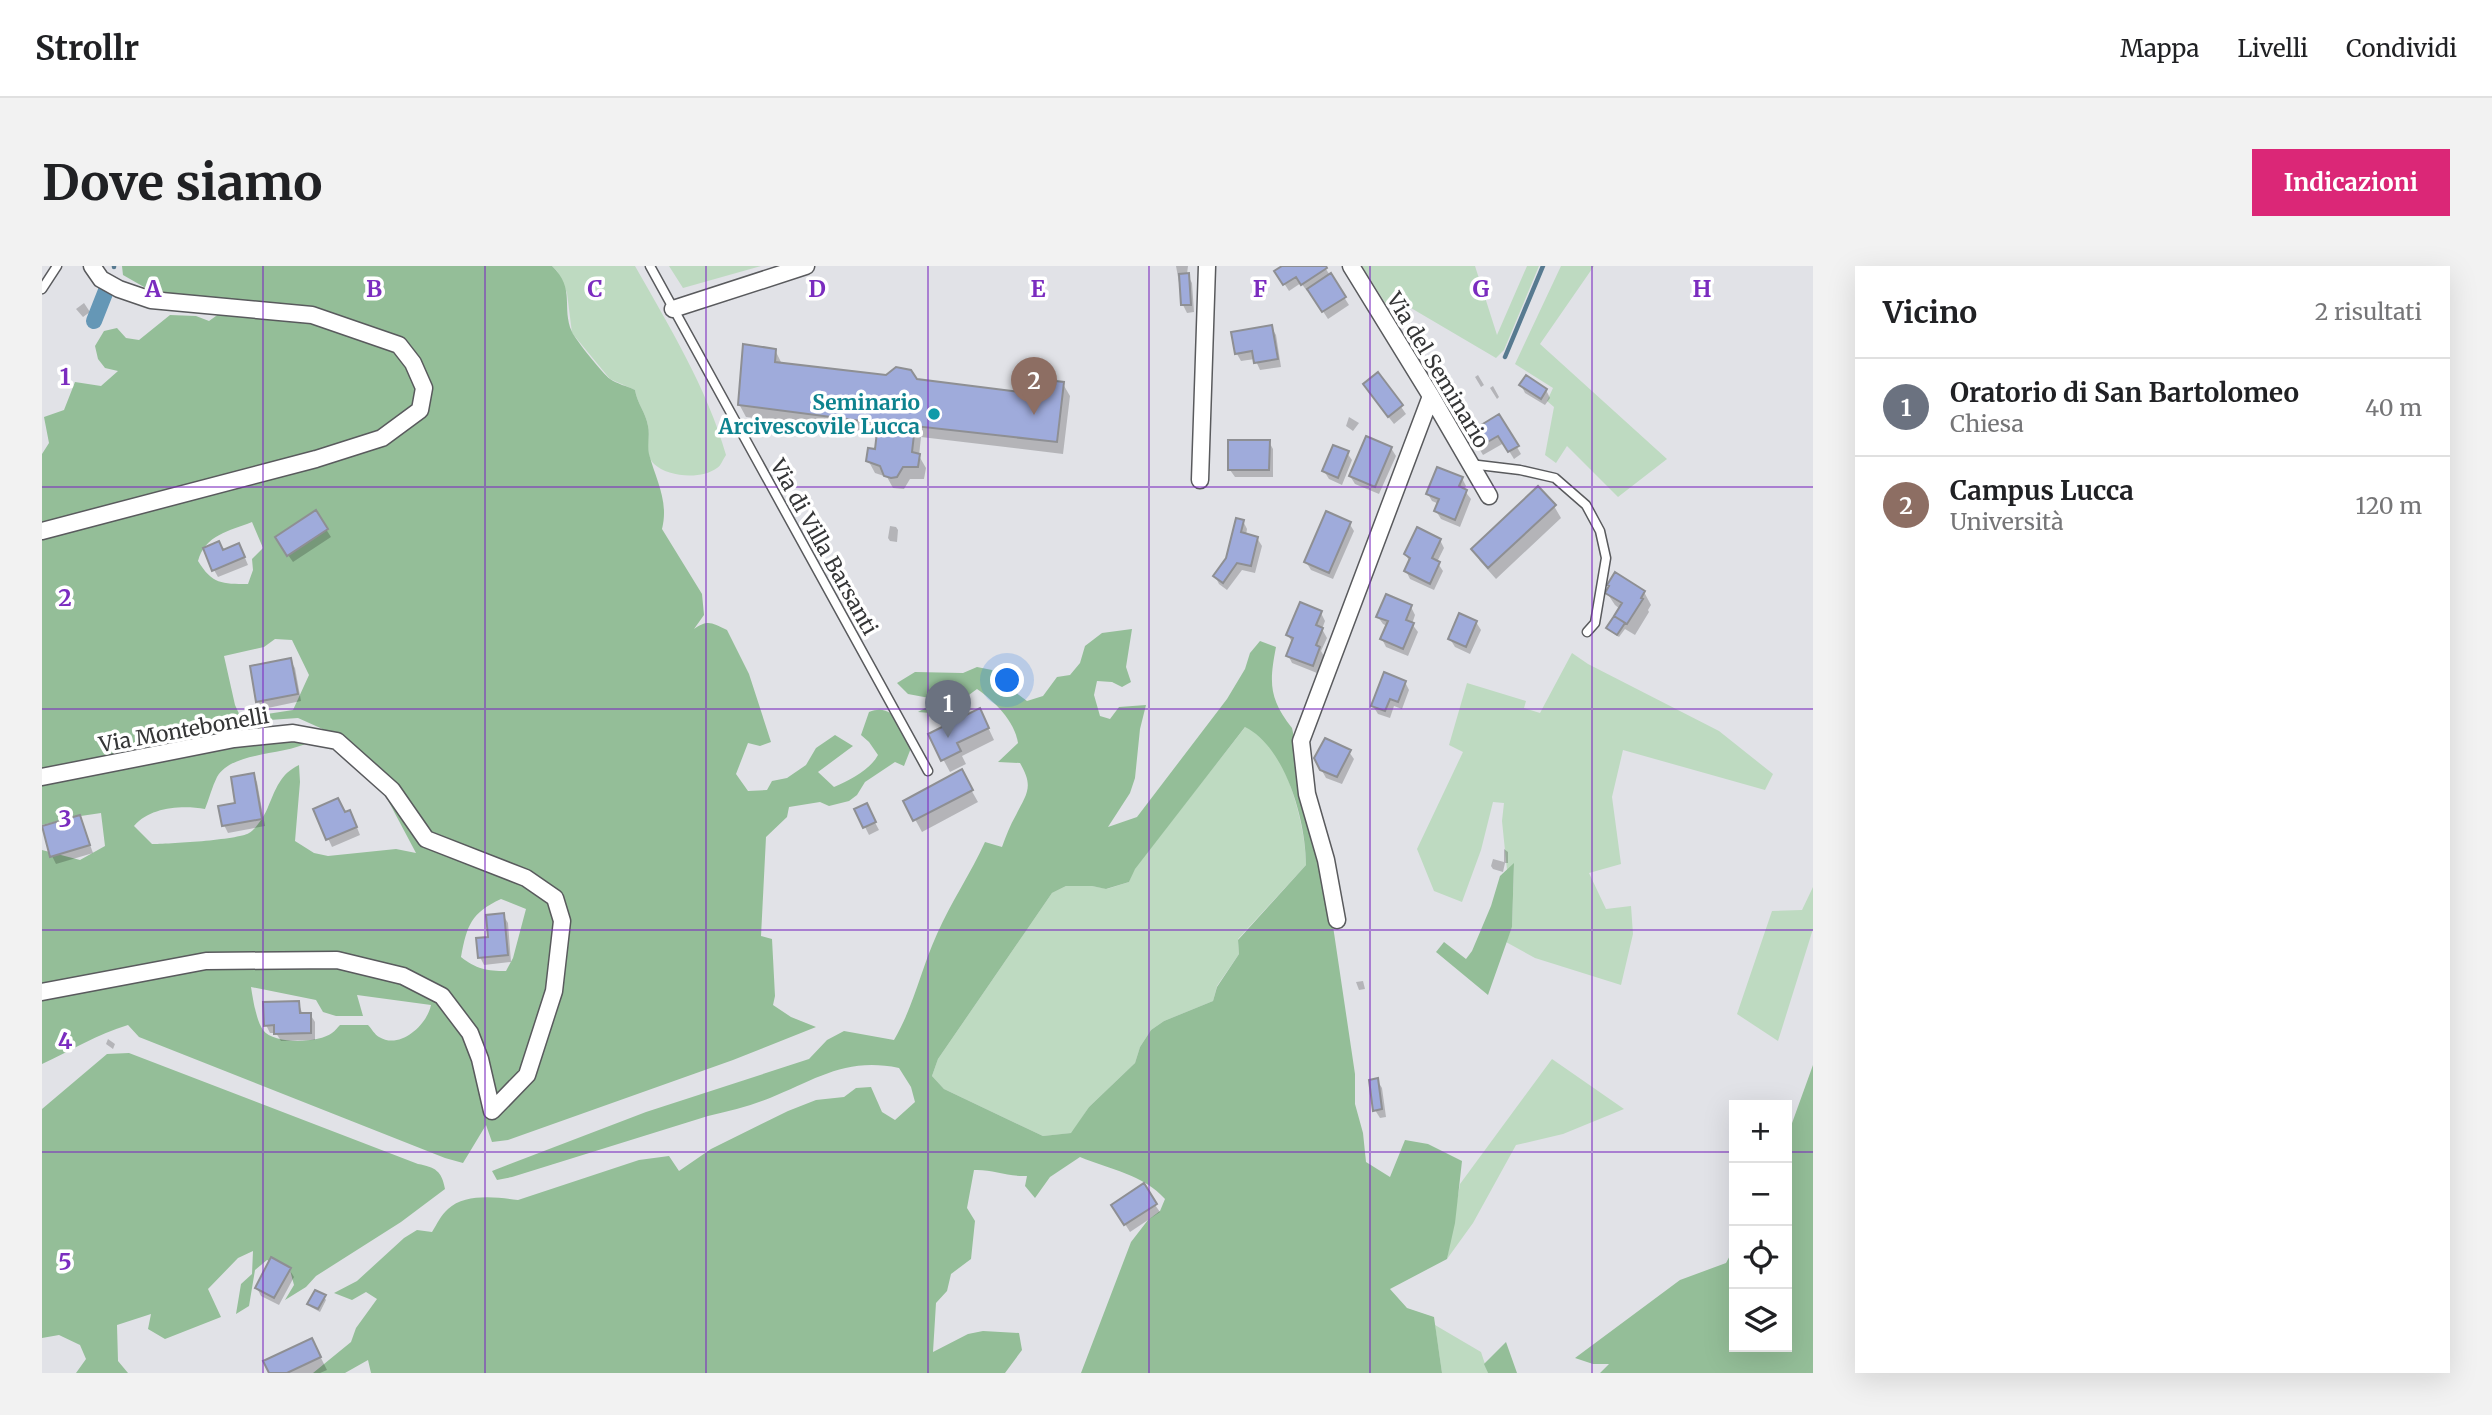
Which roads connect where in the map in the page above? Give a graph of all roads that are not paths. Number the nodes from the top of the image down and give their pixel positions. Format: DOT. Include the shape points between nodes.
graph roads {
  1 [pos="57,266"];
  2 [pos="92,266"];
  3 [pos="650,266"];
  4 [pos="806,266"];
  5 [pos="1207,266"];
  6 [pos="1351,266"];
  7 [pos="42,289"];
  8 [pos="673,309"];
  9 [pos="1431,396"];
  10 [pos="1470,464"];
  11 [pos="1200,480"];
  12 [pos="1489,496"];
  13 [pos="42,531"];
  14 [pos="1587,632"];
  15 [pos="928,771"];
  16 [pos="42,777"];
  17 [pos="1337,920"];
  18 [pos="42,992"];
  1 -- 7 [label="lane"];
  2 -- 13 [label="street" via="101,279 151,300 312,315 400,345 424,388 420,410 382,438"];
  3 -- 8 [label="lane, Via di Villa Barsanti"];
  4 -- 8 [label="street"];
  5 -- 11 [label="street"];
  6 -- 9 [label="street, Via del Seminario"];
  8 -- 15 [label="lane, Via di Villa Barsanti"];
  9 -- 10 [label="street, Via del Seminario"];
  9 -- 17 [label="street" via="1301,741 1307,794"];
  10 -- 12 [label="street, Via del Seminario"];
  10 -- 14 [label="lane" via="1555,478 1587,505 1606,558 1595,623"];
  16 -- 18 [label="street, Via Montebonelli" via="234,740 293,733 337,741 392,790 426,839 526,878 555,898 562,921 554,991 527,1075 492,1111 470,1034 442,996 403,975 337,960 206,961"];
}
